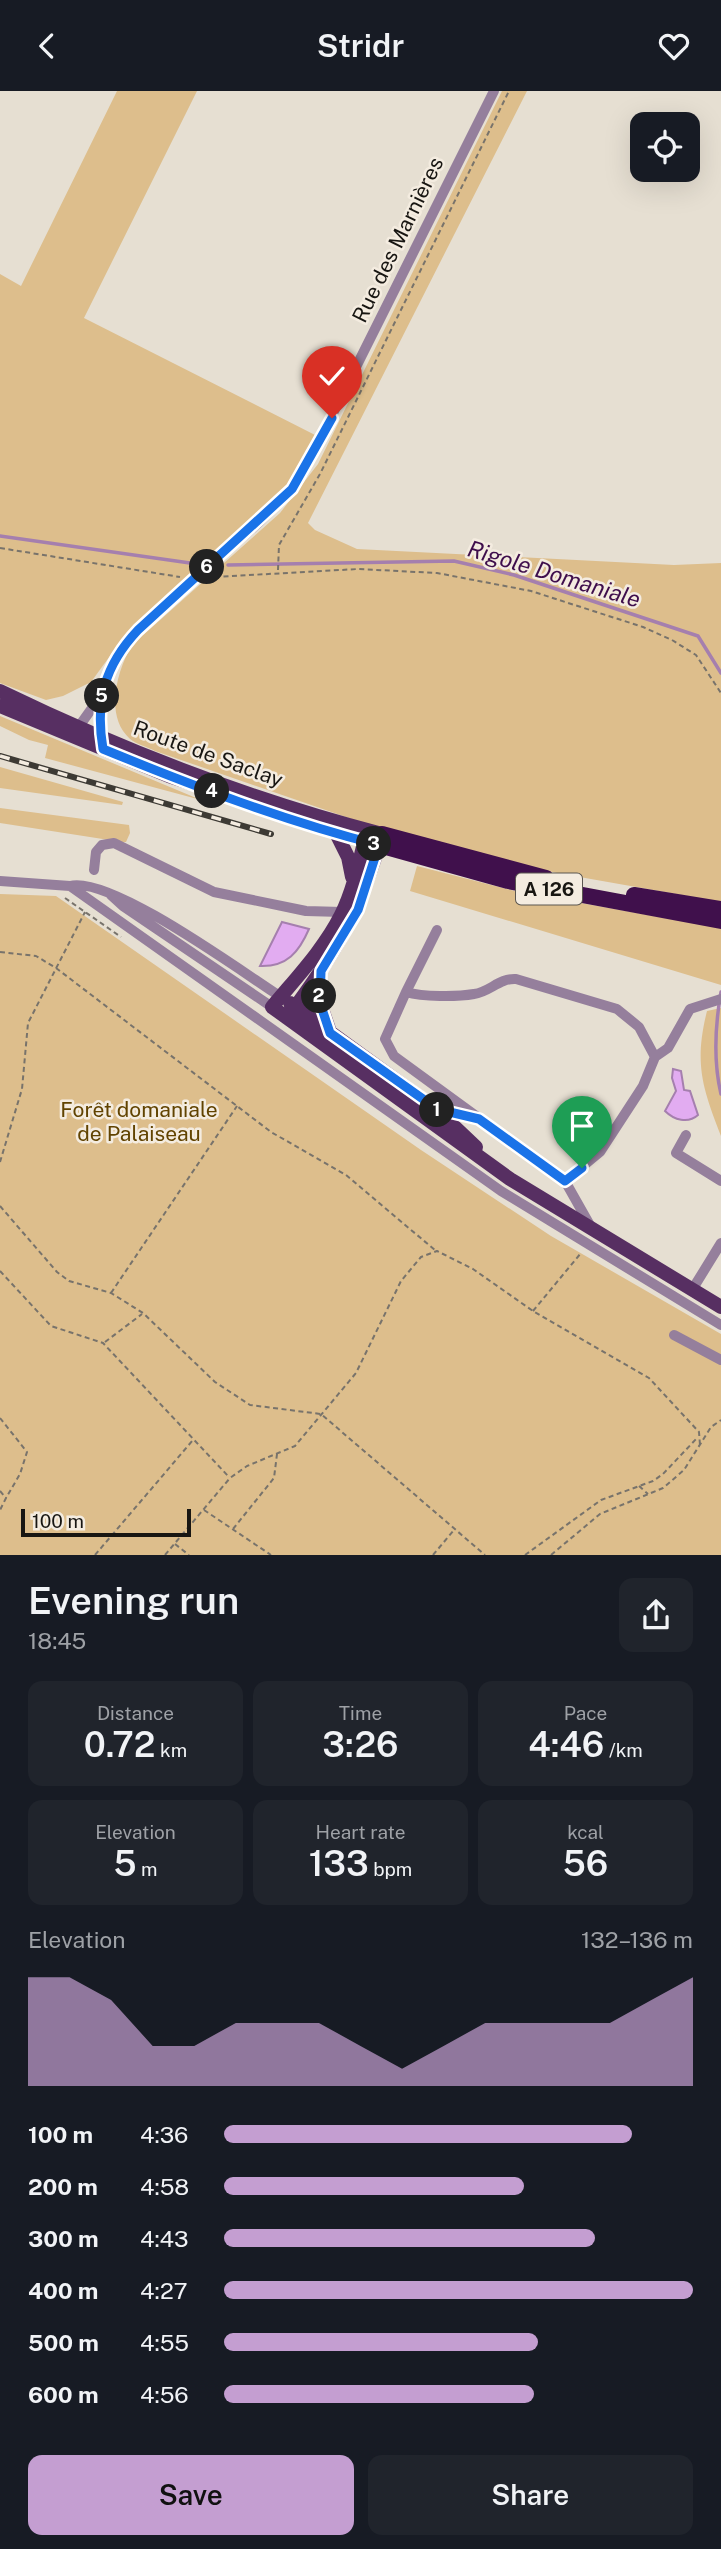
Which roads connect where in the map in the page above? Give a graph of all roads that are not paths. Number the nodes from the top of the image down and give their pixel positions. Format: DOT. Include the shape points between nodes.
graph roads {
  1 [pos="494,91"];
  2 [pos="0,691"];
  3 [pos="102,694"];
  4 [pos="0,706"];
  5 [pos="75,731"];
  6 [pos="102,743"];
  7 [pos="336,833"];
  8 [pos="373,838"];
  9 [pos="93,870"];
  10 [pos="0,881"];
  11 [pos="352,883"];
  12 [pos="71,885"];
  13 [pos="721,909"];
  14 [pos="342,912"];
  15 [pos="721,921"];
  16 [pos="437,930"];
  17 [pos="321,971"];
  18 [pos="406,992"];
  19 [pos="721,999"];
  20 [pos="276,1002"];
  21 [pos="291,1013"];
  22 [pos="330,1033"];
  23 [pos="655,1057"];
  24 [pos="437,1109"];
  25 [pos="479,1119"];
  26 [pos="686,1135"];
  27 [pos="510,1179"];
  28 [pos="565,1181"];
  29 [pos="721,1181"];
  30 [pos="592,1230"];
  31 [pos="721,1243"];
  32 [pos="692,1290"];
  33 [pos="721,1307"];
  34 [pos="721,1325"];
  35 [pos="674,1335"];
  36 [pos="721,1360"];
  1 -- 3 [label="street, Rue des Marnières" via="303,473 279,502 129,640 116,657"];
  2 -- 5 [label="main road, Route de Saclay"];
  3 -- 5 [label="street, Rue des Marnières"];
  3 -- 6 [label="street, Rue des Marnières" via="98,720"];
  4 -- 5 [label="main road, Route de Saclay"];
  5 -- 6 [label="main road, Route de Saclay"];
  6 -- 7 [label="main road, Route de Saclay" via="169,776"];
  6 -- 8 [label="main road, Route de Saclay"];
  7 -- 8 [label="main road, Route de Saclay"];
  7 -- 11 [label="main road" via="348,857"];
  8 -- 11 [label="main road"];
  8 -- 13 [label="highway, A 126" via="552,879"];
  8 -- 15 [label="highway, A 126" via="508,881"];
  8 -- 17 [label="main road" via="358,910"];
  9 -- 14 [label="street" via="96,852 102,845 114,843 214,892 306,911"];
  10 -- 12 [label="street"];
  11 -- 14 [label="main road"];
  12 -- 20 [label="street" via="106,890 123,906"];
  12 -- 34 [label="street" via="501,1191"];
  14 -- 20 [label="main road" via="301,974"];
  16 -- 18 [label="street"];
  17 -- 21 [label="main road"];
  17 -- 22 [label="main road" via="320,1003"];
  18 -- 23 [label="street" via="424,997 476,995 506,978 516,979 617,1009 639,1027"];
  18 -- 25 [label="street" via="385,1039 394,1056"];
  19 -- 23 [label="street" via="691,1009 668,1048"];
  20 -- 21 [label="main road"];
  21 -- 22 [label="main road"];
  21 -- 27 [label="main road"];
  22 -- 24 [label="main road"];
  23 -- 28 [label="street" via="643,1086 600,1151"];
  24 -- 25 [label="street"];
  24 -- 27 [label="main road"];
  25 -- 28 [label="street"];
  26 -- 29 [label="street" via="676,1153"];
  27 -- 30 [label="main road"];
  28 -- 30 [label="street"];
  30 -- 32 [label="main road"];
  31 -- 32 [label="street"];
  32 -- 33 [label="main road"];
  35 -- 36 [label="street"];
}
